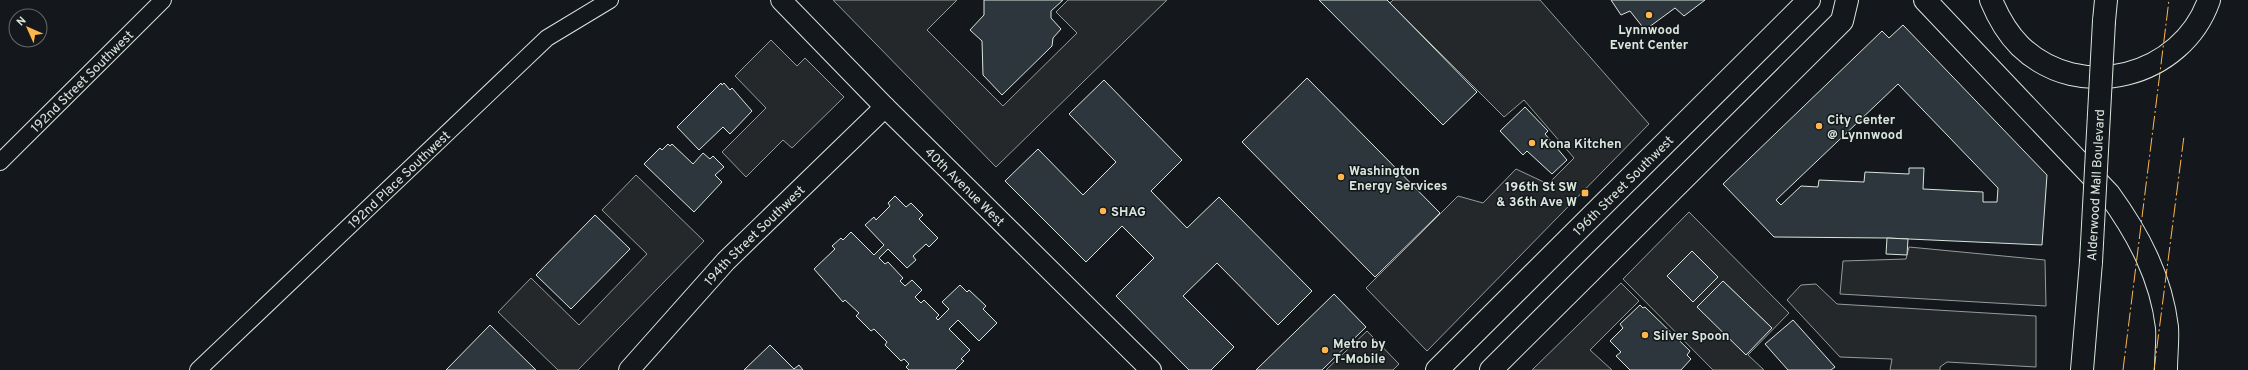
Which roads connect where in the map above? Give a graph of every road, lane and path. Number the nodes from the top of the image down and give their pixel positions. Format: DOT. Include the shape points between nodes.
graph roads {
  1 [pos="163,0"];
  2 [pos="610,0"];
  3 [pos="781,0"];
  4 [pos="1809,0"];
  5 [pos="1847,0"];
  6 [pos="1925,0"];
  7 [pos="1991,0"];
  8 [pos="2106,0"];
  9 [pos="2209,0"];
  10 [pos="885,107"];
  11 [pos="0,162"];
  12 [pos="198,370"];
  13 [pos="629,370"];
  14 [pos="1151,370"];
  15 [pos="1437,370"];
  16 [pos="1491,370"];
  17 [pos="2082,370"];
  18 [pos="2166,370"];
  1 -- 11 [label="street, 192nd Street Southwest"];
  2 -- 12 [label="street, 192nd Place Southwest" via="547,38"];
  3 -- 10 [label="street, 40th Avenue West"];
  4 -- 15 [label="main road, 196th Street Southwest"];
  5 -- 16 [label="main road" via="1842,21"];
  6 -- 18 [label="main road" via="2109,194 2131,223 2148,256 2161,296 2167,328"];
  7 -- 9 [label="main road" via="2009,34 2036,58 2062,71 2094,78 2117,77 2142,70 2160,61 2192,33"];
  8 -- 17 [label="main road, Alderwood Mall Boulevard, bridge"];
  10 -- 13 [label="street, 194th Street Southwest" via="726,261"];
  10 -- 14 [label="street, 40th Avenue West"];
}
